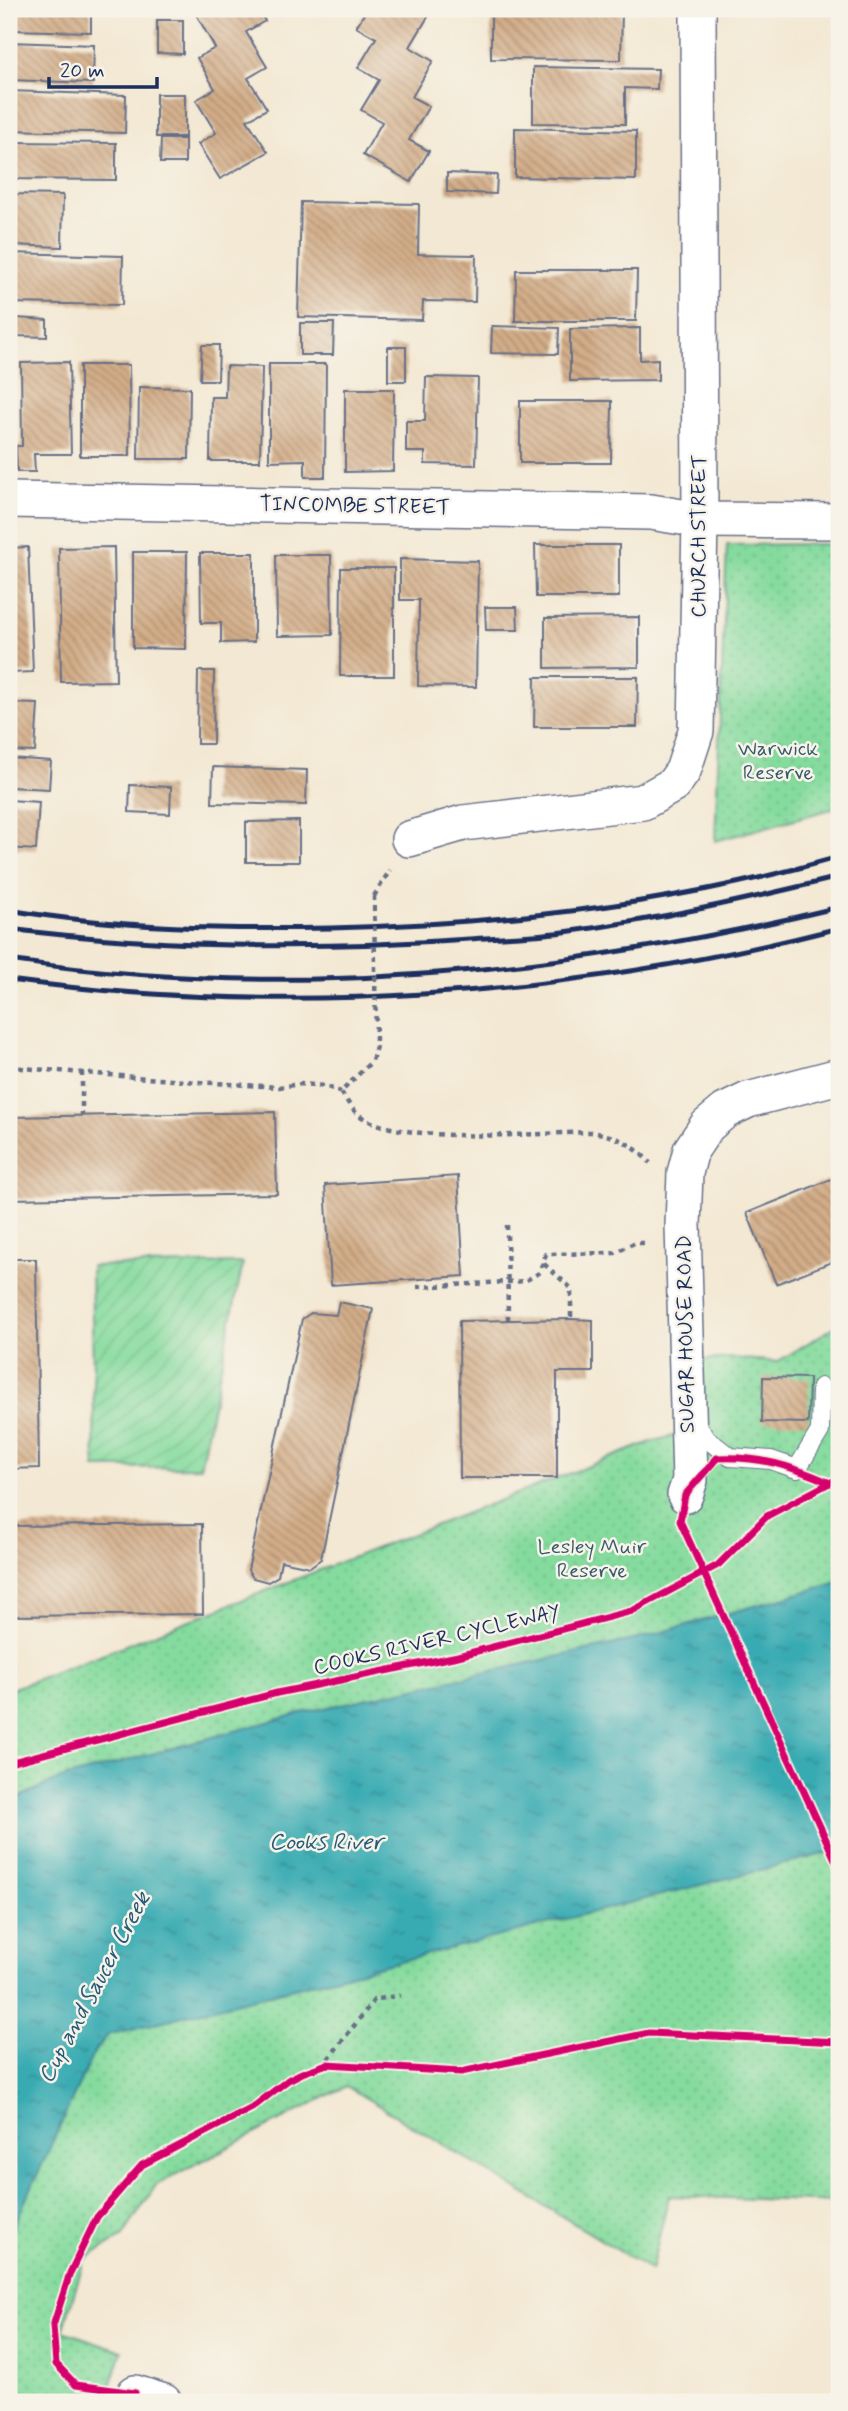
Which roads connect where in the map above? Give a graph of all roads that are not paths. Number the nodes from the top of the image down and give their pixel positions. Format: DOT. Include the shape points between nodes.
graph roads {
  1 [pos="698,9"];
  2 [pos="9,500"];
  3 [pos="700,520"];
  4 [pos="839,521"];
  5 [pos="409,839"];
  6 [pos="839,1076"];
  7 [pos="821,1387"];
  8 [pos="687,1412"];
  9 [pos="683,1508"];
  1 -- 3 [label="street, CHURCH STREET"];
  2 -- 3 [label="street, TINCOMBE STREET" via="651,512"];
  3 -- 4 [label="street, TINCOMBE STREET"];
  3 -- 5 [label="street, CHURCH STREET" via="696,731 683,771 673,785 643,802 463,823"];
  6 -- 8 [label="street, SUGAR HOUSE ROAD" via="748,1100 725,1111 707,1126 691,1150 685,1173 683,1244"];
  7 -- 8 [label="lane" via="820,1431 797,1469 771,1460 730,1457 707,1439"];
  8 -- 9 [label="street, SUGAR HOUSE ROAD" via="690,1480"];
}
